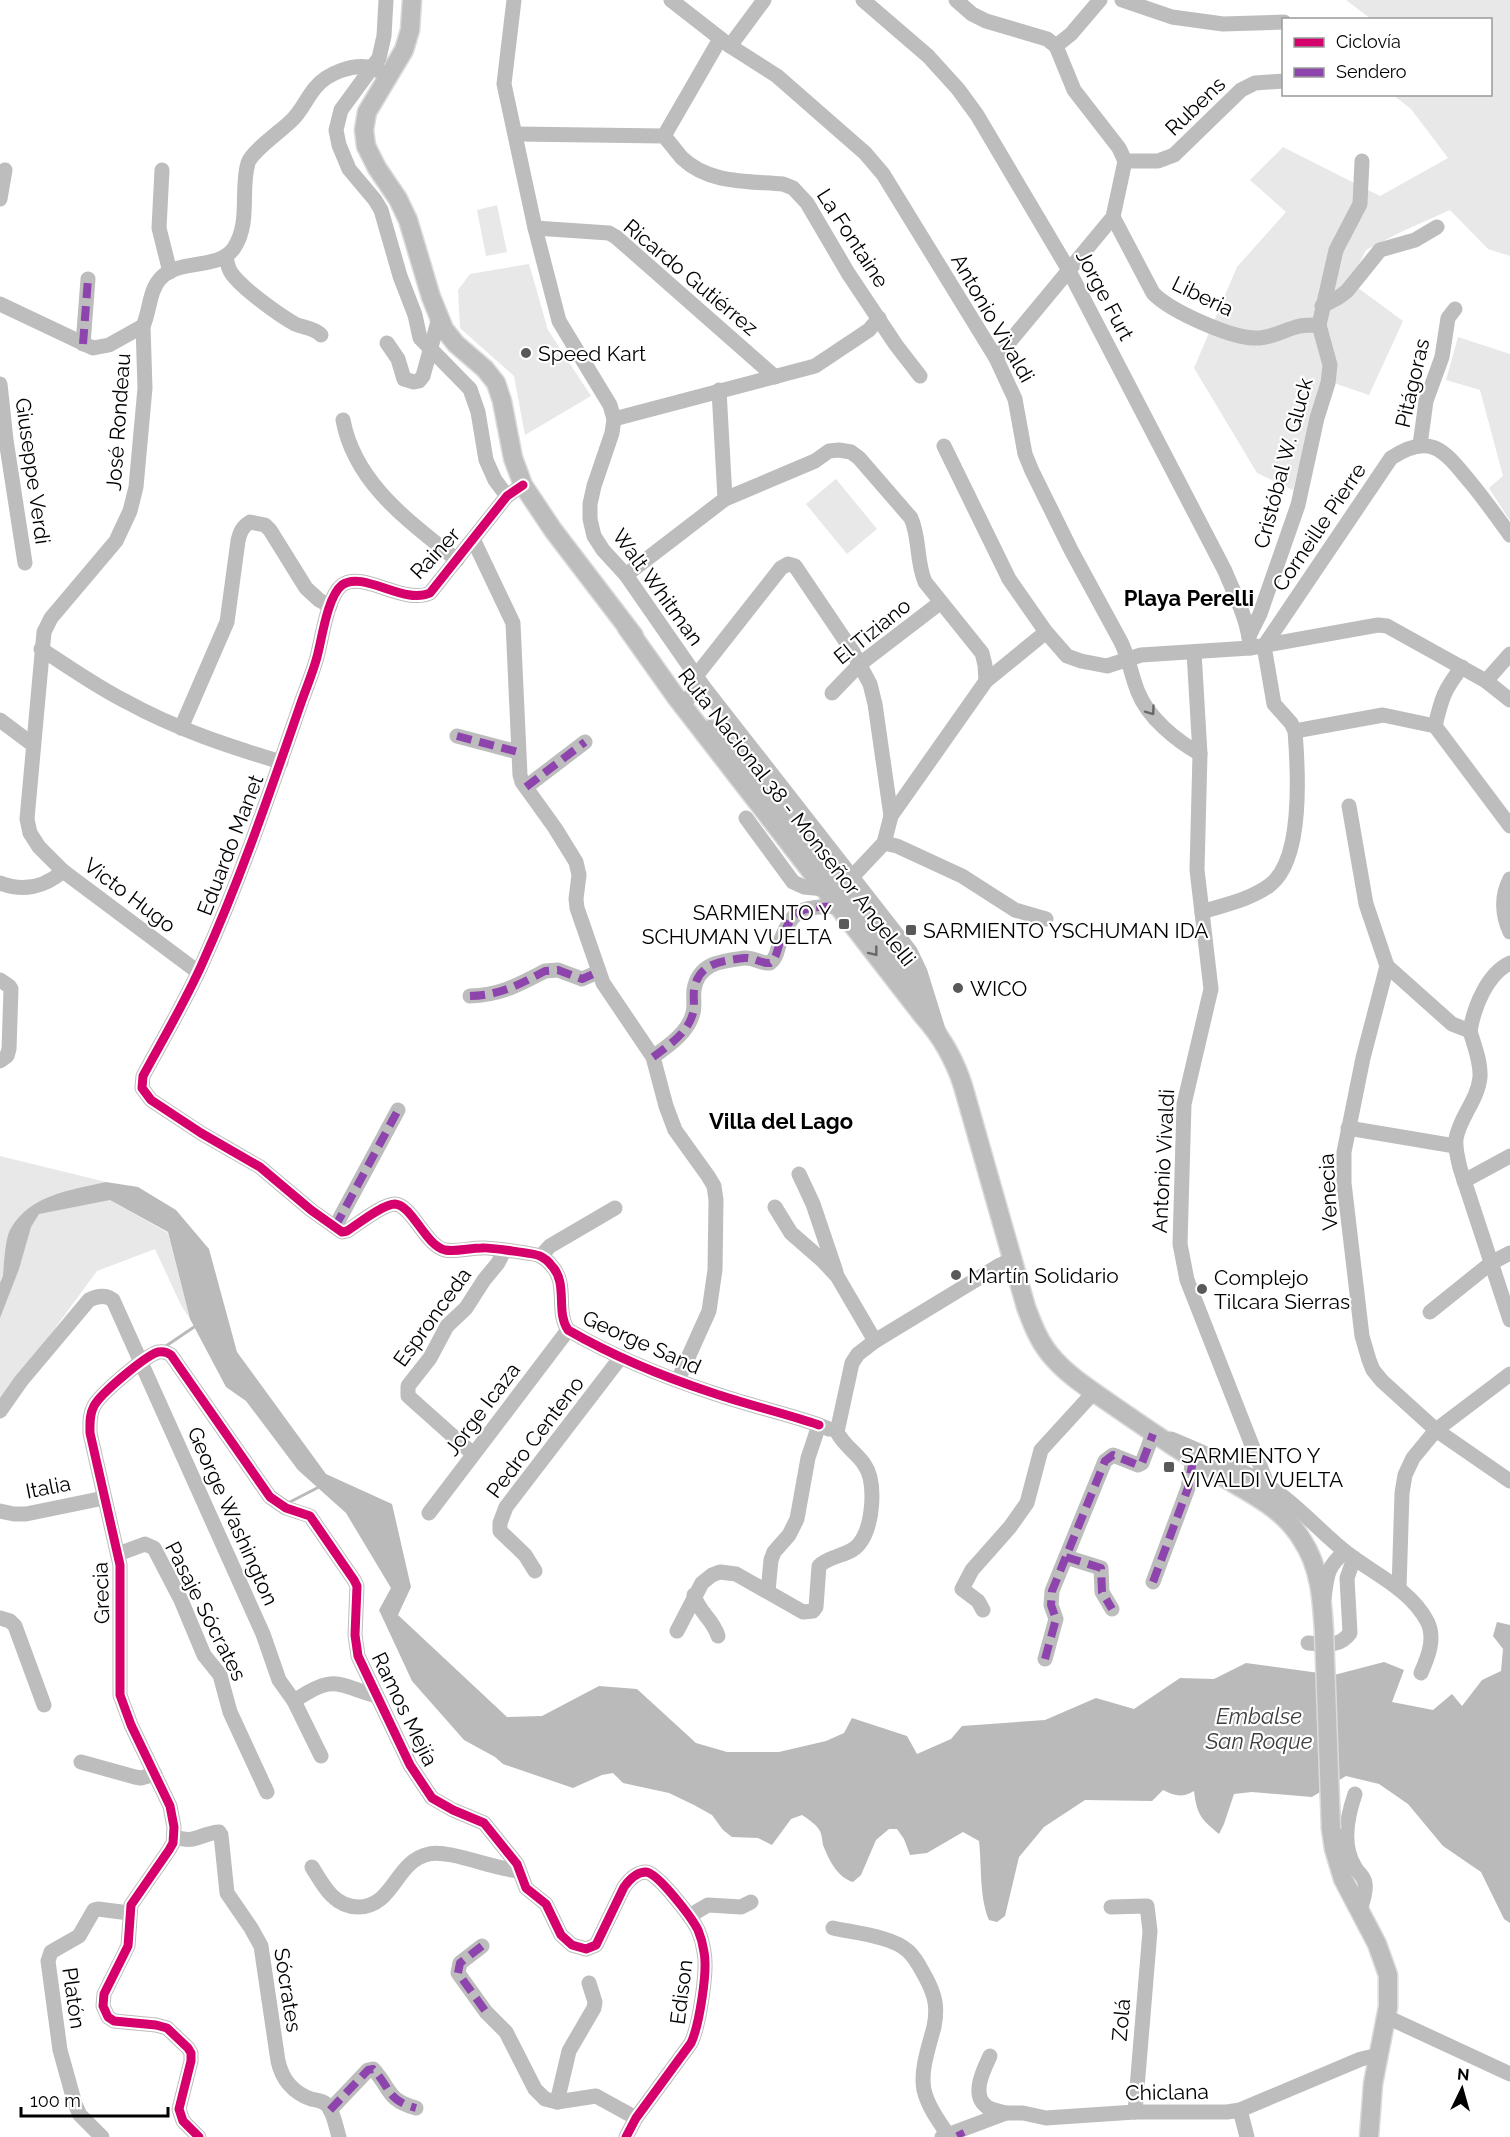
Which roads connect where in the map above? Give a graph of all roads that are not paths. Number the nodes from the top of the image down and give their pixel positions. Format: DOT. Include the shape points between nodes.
graph roads {
  1 [pos="386,0"];
  2 [pos="412,0"];
  3 [pos="514,0"];
  4 [pos="670,0"];
  5 [pos="764,0"];
  6 [pos="863,0"];
  7 [pos="956,0"];
  8 [pos="1100,0"];
  9 [pos="1122,0"];
  10 [pos="1282,22"];
  11 [pos="725,42"];
  12 [pos="1056,46"];
  13 [pos="381,72"];
  14 [pos="1282,81"];
  15 [pos="516,134"];
  16 [pos="664,136"];
  17 [pos="1125,161"];
  18 [pos="1362,161"];
  19 [pos="5,170"];
  20 [pos="162,170"];
  21 [pos="0,199"];
  22 [pos="1113,217"];
  23 [pos="1437,226"];
  24 [pos="536,228"];
  25 [pos="226,257"];
  26 [pos="421,262"];
  27 [pos="1069,271"];
  28 [pos="170,272"];
  29 [pos="400,276"];
  30 [pos="88,279"];
  31 [pos="0,305"];
  32 [pos="1322,306"];
  33 [pos="1455,309"];
  34 [pos="439,318"];
  35 [pos="879,318"];
  36 [pos="1319,325"];
  37 [pos="143,326"];
  38 [pos="321,334"];
  39 [pos="387,343"];
  40 [pos="83,344"];
  41 [pos="430,349"];
  42 [pos="996,358"];
  43 [pos="775,376"];
  44 [pos="920,376"];
  45 [pos="0,384"];
  46 [pos="718,390"];
  47 [pos="614,419"];
  48 [pos="344,420"];
  49 [pos="1420,445"];
  50 [pos="944,446"];
  51 [pos="523,485"];
  52 [pos="507,496"];
  53 [pos="725,499"];
  54 [pos="1510,535"];
  55 [pos="473,539"];
  56 [pos="457,560"];
  57 [pos="25,563"];
  58 [pos="626,575"];
  59 [pos="940,602"];
  60 [pos="330,606"];
  61 [pos="627,628"];
  62 [pos="1046,632"];
  63 [pos="1254,643"];
  64 [pos="41,649"];
  65 [pos="1194,652"];
  66 [pos="1510,654"];
  67 [pos="1129,658"];
  68 [pos="861,664"];
  69 [pos="1462,667"];
  70 [pos="700,681"];
  71 [pos="986,681"];
  72 [pos="1486,681"];
  73 [pos="832,693"];
  74 [pos="686,700"];
  75 [pos="1510,700"];
  76 [pos="0,720"];
  77 [pos="1435,726"];
  78 [pos="181,728"];
  79 [pos="1295,731"];
  80 [pos="457,735"];
  81 [pos="585,742"];
  82 [pos="32,744"];
  83 [pos="518,752"];
  84 [pos="1200,753"];
  85 [pos="281,762"];
  86 [pos="526,787"];
  87 [pos="1349,806"];
  88 [pos="891,816"];
  89 [pos="746,818"];
  90 [pos="1510,826"];
  91 [pos="884,843"];
  92 [pos="39,847"];
  93 [pos="63,872"];
  94 [pos="1510,879"];
  95 [pos="0,883"];
  96 [pos="839,883"];
  97 [pos="838,906"];
  98 [pos="1202,912"];
  99 [pos="1046,919"];
  100 [pos="1510,932"];
  101 [pos="1510,963"];
  102 [pos="1387,966"];
  103 [pos="198,972"];
  104 [pos="598,972"];
  105 [pos="0,980"];
  106 [pos="470,996"];
  107 [pos="1470,1031"];
  108 [pos="938,1033"];
  109 [pos="653,1057"];
  110 [pos="0,1061"];
  111 [pos="398,1110"];
  112 [pos="1348,1128"];
  113 [pos="1455,1146"];
  114 [pos="1510,1156"];
  115 [pos="799,1174"];
  116 [pos="1464,1181"];
  117 [pos="775,1207"];
  118 [pos="615,1208"];
  119 [pos="335,1227"];
  120 [pos="504,1251"];
  121 [pos="1510,1253"];
  122 [pos="541,1256"];
  123 [pos="1011,1260"];
  124 [pos="1491,1263"];
  125 [pos="837,1276"];
  126 [pos="1430,1312"];
  127 [pos="1510,1320"];
  128 [pos="568,1330"];
  129 [pos="875,1341"];
  130 [pos="621,1357"];
  131 [pos="142,1362"];
  132 [pos="1510,1374"];
  133 [pos="678,1380"];
  134 [pos="1094,1392"];
  135 [pos="0,1411"];
  136 [pos="819,1425"];
  137 [pos="1436,1430"];
  138 [pos="1149,1431"];
  139 [pos="837,1432"];
  140 [pos="473,1454"];
  141 [pos="1193,1460"];
  142 [pos="1510,1480"];
  143 [pos="1268,1486"];
  144 [pos="104,1498"];
  145 [pos="0,1511"];
  146 [pos="429,1513"];
  147 [pos="118,1554"];
  148 [pos="1350,1555"];
  149 [pos="1066,1557"];
  150 [pos="535,1571"];
  151 [pos="1153,1582"];
  152 [pos="1399,1589"];
  153 [pos="768,1591"];
  154 [pos="694,1595"];
  155 [pos="1323,1607"];
  156 [pos="1112,1609"];
  157 [pos="983,1610"];
  158 [pos="0,1618"];
  159 [pos="677,1631"];
  160 [pos="718,1636"];
  161 [pos="1308,1642"];
  162 [pos="1045,1659"];
  163 [pos="1421,1673"];
  164 [pos="377,1696"];
  165 [pos="294,1701"];
  166 [pos="44,1705"];
  167 [pos="321,1756"];
  168 [pos="81,1762"];
  169 [pos="155,1774"];
  170 [pos="267,1792"];
  171 [pos="1355,1794"];
  172 [pos="174,1837"];
  173 [pos="312,1867"];
  174 [pos="519,1871"];
  175 [pos="751,1902"];
  176 [pos="1111,1907"];
  177 [pos="1360,1911"];
  178 [pos="129,1913"];
  179 [pos="689,1916"];
  180 [pos="833,1928"];
  181 [pos="596,1945"];
  182 [pos="482,1946"];
  183 [pos="589,1983"];
  184 [pos="1387,2017"];
  185 [pos="1378,2055"];
  186 [pos="990,2056"];
  187 [pos="1510,2074"];
  188 [pos="557,2102"];
  189 [pos="416,2108"];
  190 [pos="330,2110"];
  191 [pos="1240,2110"];
  192 [pos="1135,2112"];
  193 [pos="1006,2113"];
  194 [pos="636,2118"];
  195 [pos="953,2135"];
  196 [pos="102,2137"];
  197 [pos="199,2137"];
  198 [pos="339,2137"];
  199 [pos="626,2137"];
  200 [pos="1247,2137"];
  201 [pos="1369,2137"];
  1 -- 13 [label="street"];
  2 -- 13 [label="main road, Ruta Nacional 38 - Monseñor Angelelli" via="408,40"];
  3 -- 15 [label="street" via="504,84"];
  4 -- 11 [label="street, Antonio Vivaldi"];
  5 -- 11 [label="street"];
  6 -- 27 [label="street, Jorge Furt" via="928,56 958,89"];
  7 -- 12 [label="street" via="986,21 1047,39"];
  8 -- 12 [label="street"];
  9 -- 10 [label="street" via="1172,16 1223,24"];
  11 -- 16 [label="street"];
  11 -- 42 [label="street, Antonio Vivaldi" via="777,76 876,164"];
  12 -- 17 [label="street" via="1074,90"];
  13 -- 25 [label="street" via="350,68 321,82 298,115 250,159 243,222 234,248"];
  13 -- 26 [label="main road, Ruta Nacional 38 - Monseñor Angelelli" via="367,112 366,146 408,220"];
  13 -- 29 [label="street" via="341,110 336,130 349,169 381,210"];
  14 -- 17 [label="street, Rubens" via="1247,87 1174,155 1158,161"];
  15 -- 16 [label="street"];
  15 -- 24 [label="street"];
  16 -- 35 [label="street, La Fontaine" via="683,159 717,179 793,188 807,203"];
  17 -- 22 [label="street"];
  18 -- 32 [label="street, Cristóbal W. Gluck" via="1360,204 1336,250"];
  19 -- 21 [label="street"];
  20 -- 28 [label="street" via="159,228"];
  22 -- 27 [label="street"];
  22 -- 36 [label="street, Liberia" via="1161,302 1242,337 1272,336 1301,326"];
  23 -- 32 [label="street" via="1415,240 1380,250 1347,291"];
  24 -- 43 [label="street, Ricardo Gutiérrez" via="609,233 616,237"];
  24 -- 47 [label="street" via="560,321 610,405"];
  25 -- 28 [label="street"];
  25 -- 38 [label="street" via="228,268 241,284 299,326"];
  26 -- 29 [label="street"];
  26 -- 34 [label="main road, Ruta Nacional 38 - Monseñor Angelelli"];
  27 -- 42 [label="street"];
  27 -- 63 [label="street, Jorge Furt" via="1225,571"];
  28 -- 37 [label="street, José Rondeau" via="156,284"];
  29 -- 41 [label="street" via="420,338"];
  30 -- 40 [label="street"];
  31 -- 40 [label="street"];
  32 -- 36 [label="street, Cristóbal W. Gluck"];
  33 -- 49 [label="street, Pitágoras" via="1445,327 1442,357 1426,401"];
  34 -- 41 [label="street"];
  34 -- 51 [label="main road, Ruta Nacional 38 - Monseñor Angelelli" via="449,337 496,383"];
  35 -- 43 [label="street" via="869,330 815,366"];
  35 -- 44 [label="street, La Fontaine"];
  36 -- 63 [label="street, Cristóbal W. Gluck" via="1330,365 1328,383 1298,505 1260,614"];
  37 -- 40 [label="street" via="102,348"];
  37 -- 64 [label="street, José Rondeau" via="145,388 136,487 130,511 109,550 51,618"];
  39 -- 41 [label="street" via="408,382 419,381 423,376"];
  41 -- 52 [label="street" via="470,389 486,460"];
  42 -- 67 [label="street, Antonio Vivaldi" via="1015,399 1032,471"];
  43 -- 46 [label="street"];
  45 -- 57 [label="street, Giuseppe Verdi"];
  46 -- 47 [label="street"];
  46 -- 53 [label="street"];
  47 -- 58 [label="street, Walt Whitman" via="594,486 590,519 594,536"];
  48 -- 56 [label="street" via="353,450 375,486 400,515"];
  49 -- 54 [label="street, Pitágoras" via="1446,454"];
  49 -- 63 [label="street, Corneille Pierre" via="1391,458"];
  50 -- 62 [label="street" via="1009,579"];
  51 -- 52 [label="street, Rainer"];
  51 -- 61 [label="main road, Ruta Nacional 38 - Monseñor Angelelli"];
  52 -- 55 [label="street, Rainer"];
  53 -- 58 [label="street"];
  53 -- 59 [label="street" via="815,461 829,451 851,452 911,518 920,569"];
  55 -- 56 [label="street, Rainer"];
  55 -- 83 [label="street" via="513,623"];
  56 -- 60 [label="street, Rainer" via="425,595 408,595 353,581 336,591"];
  58 -- 70 [label="street, Walt Whitman"];
  59 -- 68 [label="street, El Tiziano"];
  59 -- 71 [label="street" via="982,653"];
  60 -- 78 [label="street" via="306,588 270,530 250,522 240,531 227,622"];
  60 -- 85 [label="street, Eduardo Manet"];
  61 -- 74 [label="main road, Ruta Nacional 38 - Monseñor Angelelli"];
  61 -- 96 [label="main road, Ruta Nacional 38 - Monseñor Angelelli" via="750,794 768,808 824,881 831,885"];
  62 -- 67 [label="street" via="1067,656 1081,661 1107,666"];
  62 -- 71 [label="street"];
  63 -- 65 [label="street"];
  63 -- 69 [label="street" via="1387,626"];
  63 -- 79 [label="street" via="1274,704"];
  64 -- 78 [label="street" via="126,702"];
  64 -- 82 [label="street, José Rondeau"];
  65 -- 67 [label="street"];
  65 -- 84 [label="street, Antonio Vivaldi"];
  66 -- 72 [label="street"];
  67 -- 84 [label="street, Antonio Vivaldi, one-way" via="1138,693 1155,718"];
  68 -- 70 [label="street" via="800,571 788,564 781,568"];
  68 -- 73 [label="street, El Tiziano"];
  68 -- 88 [label="street" via="875,704"];
  69 -- 72 [label="street"];
  69 -- 77 [label="street" via="1441,700"];
  70 -- 74 [label="street"];
  70 -- 96 [label="street, Walt Whitman"];
  71 -- 88 [label="street"];
  72 -- 75 [label="street"];
  74 -- 96 [label="main road, Ruta Nacional 38 - Monseñor Angelelli" via="709,729 743,758"];
  76 -- 82 [label="street"];
  77 -- 79 [label="street" via="1383,715"];
  77 -- 90 [label="street"];
  78 -- 85 [label="street"];
  79 -- 98 [label="street" via="1298,796 1287,861 1280,875 1259,892"];
  80 -- 83 [label="street"];
  81 -- 86 [label="street"];
  82 -- 92 [label="street, José Rondeau" via="27,819"];
  83 -- 86 [label="street" via="520,775"];
  84 -- 98 [label="street, Antonio Vivaldi" via="1197,870"];
  85 -- 103 [label="street, Eduardo Manet"];
  86 -- 104 [label="street" via="576,862 577,908"];
  87 -- 102 [label="street" via="1366,904"];
  88 -- 91 [label="street"];
  89 -- 96 [label="street" via="793,882 804,887"];
  91 -- 96 [label="street"];
  91 -- 99 [label="street" via="962,876 1015,910"];
  92 -- 93 [label="street, Victo Hugo"];
  93 -- 95 [label="street" via="41,885 14,887"];
  93 -- 103 [label="street, Victo Hugo"];
  94 -- 100 [label="street" via="1503,900"];
  96 -- 97 [label="main road" via="835,896"];
  96 -- 108 [label="main road, Ruta Nacional 38 - Monseñor Angelelli" via="900,962"];
  97 -- 108 [label="main road, Ruta Nacional 38 - Monseñor Angelelli, one-way"];
  97 -- 109 [label="street" via="797,912 770,963 754,957 712,963 703,970 696,983 691,1017 675,1040"];
  98 -- 143 [label="street, Antonio Vivaldi" via="1210,989 1184,1104 1180,1244 1187,1280"];
  101 -- 107 [label="street" via="1488,984"];
  102 -- 107 [label="street" via="1452,1024"];
  102 -- 112 [label="street, Venecia"];
  103 -- 119 [label="street, Eduardo Manet" via="143,1076 142,1088 151,1100 260,1167"];
  104 -- 106 [label="street" via="582,979 545,971 508,991"];
  104 -- 109 [label="street"];
  105 -- 110 [label="street" via="11,989 9,1049"];
  107 -- 113 [label="street" via="1480,1076"];
  108 -- 123 [label="main road, Ruta Nacional 38 - Monseñor Angelelli" via="951,1053 963,1086"];
  109 -- 133 [label="street" via="675,1130 712,1181 716,1200 712,1299"];
  111 -- 119 [label="street"];
  112 -- 113 [label="street"];
  112 -- 137 [label="street, Venecia" via="1344,1183 1362,1336 1373,1370"];
  113 -- 116 [label="street"];
  114 -- 116 [label="street"];
  115 -- 125 [label="street"];
  116 -- 124 [label="street"];
  117 -- 125 [label="street" via="791,1233"];
  118 -- 122 [label="street" via="550,1246"];
  119 -- 120 [label="street" via="347,1231 385,1207 398,1204 443,1249 487,1247"];
  120 -- 122 [label="street"];
  120 -- 140 [label="street, Espronceda" via="466,1308 447,1326 407,1392"];
  121 -- 124 [label="street"];
  122 -- 128 [label="street, George Sand" via="558,1273"];
  123 -- 129 [label="street"];
  123 -- 134 [label="main road, Ruta Nacional 38 - Monseñor Angelelli" via="1037,1335 1063,1368"];
  124 -- 126 [label="street"];
  124 -- 127 [label="street"];
  125 -- 129 [label="street"];
  128 -- 130 [label="street, George Sand"];
  128 -- 140 [label="street, Jorge Icaza"];
  129 -- 139 [label="street" via="852,1363"];
  130 -- 133 [label="street, George Sand"];
  130 -- 150 [label="street, Pedro Centeno" via="506,1507 500,1531 525,1555"];
  131 -- 135 [label="street, George Washington" via="117,1308 110,1298 97,1296 89,1300"];
  131 -- 144 [label="street, Grecia" via="99,1398 91,1412 90,1433"];
  131 -- 164 [label="street, Ramos Mejía" via="157,1353 168,1352 270,1497 314,1520 357,1586 358,1656"];
  131 -- 165 [label="street, George Washington" via="263,1634 279,1680"];
  132 -- 137 [label="street"];
  133 -- 136 [label="street, George Sand"];
  134 -- 138 [label="main road, Ruta Nacional 38 - Monseñor Angelelli"];
  134 -- 157 [label="street" via="1041,1450 1027,1503 964,1582 962,1590 978,1601"];
  136 -- 139 [label="street, George Sand"];
  136 -- 153 [label="street" via="808,1458 797,1518 774,1552"];
  137 -- 142 [label="street, Venecia"];
  137 -- 152 [label="street" via="1413,1458 1405,1475"];
  138 -- 141 [label="main road, Ruta Nacional 38 - Monseñor Angelelli"];
  138 -- 143 [label="street"];
  138 -- 149 [label="street" via="1142,1463 1113,1455 1105,1461"];
  139 -- 153 [label="street" via="869,1472 869,1527 855,1548 819,1566 818,1601 813,1611 803,1612"];
  140 -- 146 [label="street, Jorge Icaza"];
  141 -- 151 [label="street" via="1188,1488"];
  141 -- 155 [label="main road, Ruta Nacional 38 - Monseñor Angelelli" via="1268,1504 1292,1526 1314,1563"];
  143 -- 148 [label="street"];
  144 -- 145 [label="street, Italia" via="26,1514"];
  144 -- 147 [label="street, Grecia"];
  147 -- 169 [label="street, Grecia" via="120,1695"];
  147 -- 170 [label="street, Pasaje Sócrates" via="145,1544 154,1548 204,1655 220,1675 230,1712"];
  148 -- 152 [label="street"];
  148 -- 155 [label="street" via="1335,1559 1330,1567"];
  148 -- 161 [label="street" via="1350,1633 1337,1644"];
  149 -- 156 [label="street" via="1101,1568 1102,1592"];
  149 -- 162 [label="street" via="1052,1591 1056,1618"];
  152 -- 163 [label="street" via="1421,1612 1431,1631 1431,1644"];
  153 -- 154 [label="street" via="735,1574 720,1572 706,1578"];
  154 -- 159 [label="street"];
  154 -- 160 [label="street"];
  155 -- 177 [label="main road, Ruta Nacional 38 - Monseñor Angelelli, bridge" via="1331,1829 1341,1874"];
  158 -- 166 [label="street" via="15,1626"];
  164 -- 165 [label="street" via="333,1683 314,1687"];
  164 -- 174 [label="street, Ramos Mejía" via="410,1765 432,1798 484,1823"];
  165 -- 167 [label="street, George Washington"];
  168 -- 169 [label="street" via="141,1778"];
  169 -- 172 [label="street, Grecia" via="173,1815"];
  171 -- 177 [label="street" via="1346,1843 1366,1885"];
  172 -- 178 [label="street"];
  172 -- 190 [label="street, Sócrates" via="189,1841 219,1832 223,1838 227,1893 261,1946 282,2076 302,2095 326,2103"];
  173 -- 174 [label="street" via="328,1893 348,1907 373,1906 417,1858 430,1853"];
  174 -- 181 [label="street, Ramos Mejía" via="526,1888 546,1904 566,1941 586,1949"];
  175 -- 179 [label="street" via="745,1906 708,1905"];
  176 -- 192 [label="street, Zolá" via="1147,1906 1150,1931"];
  177 -- 184 [label="main road, Ruta Nacional 38 - Monseñor Angelelli" via="1385,1964 1389,1987"];
  178 -- 196 [label="street, Platón" via="94,1910 79,1936 51,1952 48,1961 60,2050 75,2103 80,2115"];
  178 -- 197 [label="street" via="128,1946 104,1994 104,2012 114,2021 162,2025 188,2048 191,2061 178,2109 183,2121"];
  179 -- 181 [label="street, Edison" via="653,1875 643,1872 624,1887"];
  179 -- 194 [label="street, Edison" via="698,1931 705,1959 696,2033"];
  180 -- 195 [label="street, Chiclana" via="898,1945 918,1964 936,2006 923,2074 924,2089 929,2103"];
  182 -- 188 [label="street" via="459,1963 458,1973 506,2032 539,2094"];
  183 -- 188 [label="street" via="594,2008 569,2051"];
  184 -- 185 [label="main road, Ruta Nacional 38 - Monseñor Angelelli"];
  184 -- 187 [label="street"];
  185 -- 191 [label="street, Chiclana"];
  185 -- 201 [label="main road, Ruta Nacional 38 - Monseñor Angelelli"];
  186 -- 193 [label="street" via="979,2083 982,2102"];
  188 -- 194 [label="street" via="596,2096"];
  189 -- 190 [label="street" via="394,2098 373,2068"];
  190 -- 198 [label="street"];
  191 -- 192 [label="street, Chiclana"];
  191 -- 200 [label="street"];
  192 -- 193 [label="street, Chiclana" via="1046,2118"];
  193 -- 195 [label="street, Chiclana"];
  194 -- 199 [label="street, Edison"];
}
